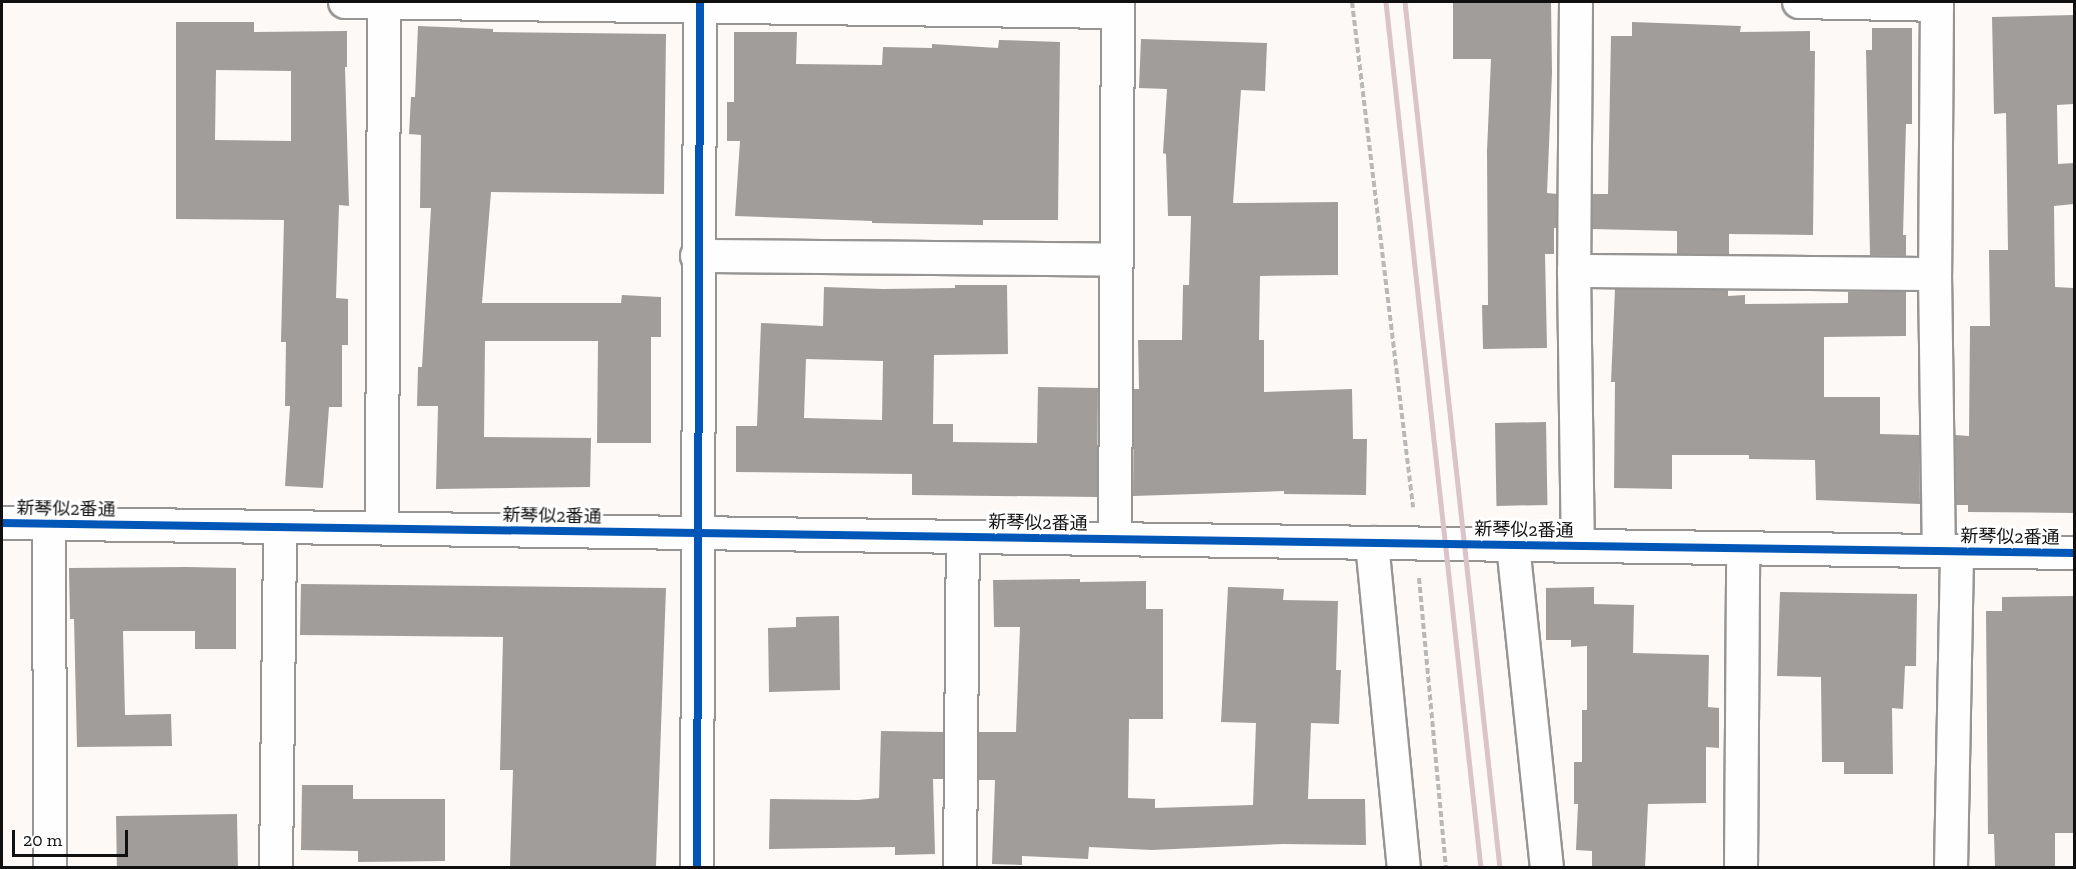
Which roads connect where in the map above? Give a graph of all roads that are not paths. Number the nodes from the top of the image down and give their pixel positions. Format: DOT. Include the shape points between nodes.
graph roads {
  1 [pos="345,2"];
  2 [pos="384,2"];
  3 [pos="1576,2"];
  4 [pos="1799,2"];
  5 [pos="1937,3"];
  6 [pos="700,4"];
  7 [pos="1118,7"];
  8 [pos="697,256"];
  9 [pos="1115,260"];
  10 [pos="1574,271"];
  11 [pos="1935,274"];
  12 [pos="2,523"];
  13 [pos="48,524"];
  14 [pos="280,527"];
  15 [pos="382,528"];
  16 [pos="700,533"];
  17 [pos="963,537"];
  18 [pos="1114,539"];
  19 [pos="1372,543"];
  20 [pos="1513,545"];
  21 [pos="1578,546"];
  22 [pos="1743,548"];
  23 [pos="1948,551"];
  24 [pos="2074,553"];
  25 [pos="50,867"];
  26 [pos="276,867"];
  27 [pos="697,867"];
  28 [pos="960,867"];
  29 [pos="1404,867"];
  30 [pos="1547,867"];
  31 [pos="1741,867"];
  32 [pos="1951,867"];
  1 -- 2 [label="street"];
  2 -- 6 [label="street"];
  2 -- 15 [label="street"];
  3 -- 10 [label="street"];
  4 -- 5 [label="street"];
  5 -- 11 [label="street"];
  6 -- 7 [label="street"];
  6 -- 8 [label="street"];
  7 -- 9 [label="street"];
  8 -- 9 [label="street"];
  8 -- 16 [label="street"];
  9 -- 18 [label="street"];
  10 -- 11 [label="street"];
  10 -- 21 [label="street"];
  11 -- 23 [label="street"];
  12 -- 13 [label="street, 新琴似2番通"];
  13 -- 14 [label="street, 新琴似2番通"];
  13 -- 25 [label="street"];
  14 -- 15 [label="street, 新琴似2番通"];
  14 -- 26 [label="street"];
  15 -- 16 [label="street, 新琴似2番通"];
  16 -- 17 [label="street, 新琴似2番通"];
  16 -- 27 [label="street"];
  17 -- 18 [label="street, 新琴似2番通"];
  17 -- 28 [label="street"];
  18 -- 19 [label="street, 新琴似2番通"];
  19 -- 20 [label="street, 新琴似2番通"];
  19 -- 29 [label="street"];
  20 -- 21 [label="street, 新琴似2番通"];
  20 -- 30 [label="street"];
  21 -- 22 [label="street, 新琴似2番通"];
  22 -- 23 [label="street, 新琴似2番通"];
  22 -- 31 [label="street"];
  23 -- 24 [label="street, 新琴似2番通"];
  23 -- 32 [label="street"];
}
